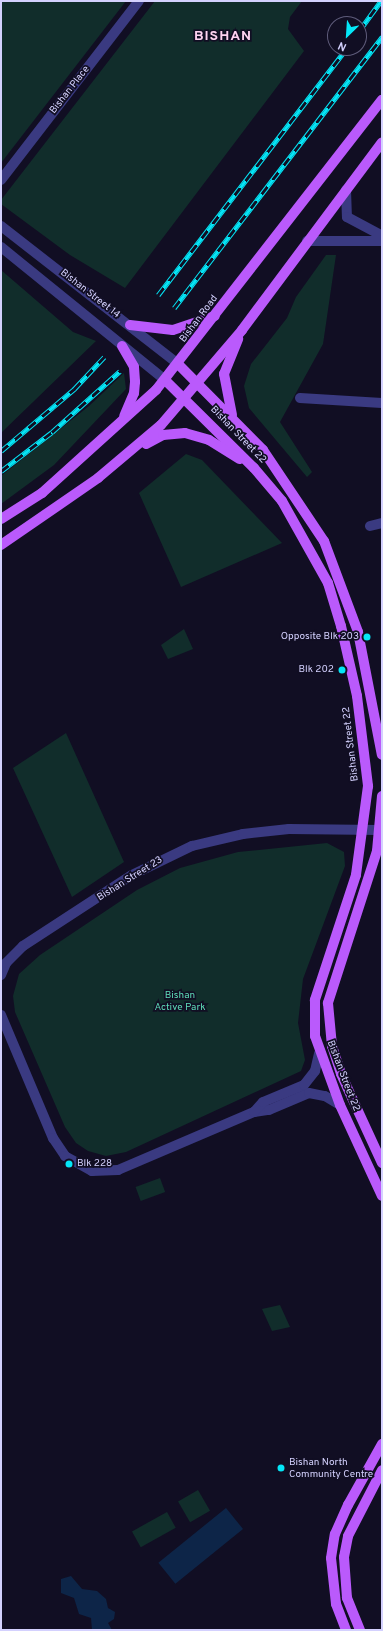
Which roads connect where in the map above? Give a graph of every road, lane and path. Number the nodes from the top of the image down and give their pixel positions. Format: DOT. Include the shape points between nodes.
graph roads {
  1 [pos="139,1"];
  2 [pos="382,100"];
  3 [pos="382,142"];
  4 [pos="1,180"];
  5 [pos="346,190"];
  6 [pos="1,226"];
  7 [pos="382,236"];
  8 [pos="307,241"];
  9 [pos="382,241"];
  10 [pos="1,247"];
  11 [pos="216,316"];
  12 [pos="130,325"];
  13 [pos="242,330"];
  14 [pos="122,346"];
  15 [pos="178,364"];
  16 [pos="165,380"];
  17 [pos="197,381"];
  18 [pos="184,398"];
  19 [pos="300,398"];
  20 [pos="382,403"];
  21 [pos="234,418"];
  22 [pos="120,423"];
  23 [pos="137,448"];
  24 [pos="254,468"];
  25 [pos="1,519"];
  26 [pos="382,523"];
  27 [pos="370,526"];
  28 [pos="1,545"];
  29 [pos="382,755"];
  30 [pos="382,796"];
  31 [pos="363,829"];
  32 [pos="379,830"];
  33 [pos="1,975"];
  34 [pos="1,1016"];
  35 [pos="319,1053"];
  36 [pos="340,1105"];
  37 [pos="254,1112"];
  38 [pos="382,1163"];
  39 [pos="382,1196"];
  40 [pos="382,1444"];
  41 [pos="382,1470"];
  42 [pos="346,1630"];
  43 [pos="360,1630"];
  1 -- 4 [label="street, Bishan Place"];
  2 -- 11 [label="main road, Bishan Road"];
  3 -- 5 [label="main road"];
  5 -- 7 [label="street" via="347,217"];
  5 -- 8 [label="main road"];
  6 -- 12 [label="street, Bishan Street 14"];
  8 -- 9 [label="street"];
  8 -- 13 [label="main road"];
  10 -- 14 [label="street, Bishan Street 14"];
  11 -- 12 [label="main road" via="173,330"];
  11 -- 15 [label="main road, Bishan Road"];
  12 -- 15 [label="street, Bishan Street 14"];
  13 -- 17 [label="main road"];
  13 -- 21 [label="main road" via="224,374 229,410"];
  14 -- 16 [label="street, Bishan Street 14"];
  14 -- 22 [label="main road" via="134,367 135,382 134,393"];
  15 -- 16 [label="main road, Bishan Road"];
  15 -- 17 [label="main road, Bishan Street 22"];
  16 -- 18 [label="main road, Bishan Street 22"];
  16 -- 22 [label="main road, Bishan Road"];
  17 -- 18 [label="main road"];
  17 -- 21 [label="main road, Bishan Street 22"];
  18 -- 23 [label="main road"];
  18 -- 24 [label="main road, Bishan Street 22"];
  19 -- 20 [label="street"];
  21 -- 29 [label="main road, Bishan Street 22" via="295,493 330,555 358,632"];
  22 -- 25 [label="main road, Bishan Road" via="42,493"];
  23 -- 24 [label="main road" via="163,435 185,433 209,440"];
  23 -- 28 [label="main road"];
  24 -- 31 [label="main road, Bishan Street 22" via="282,501 328,583 357,696 365,745 368,786"];
  26 -- 27 [label="street"];
  30 -- 32 [label="main road, Bishan Street 22"];
  31 -- 32 [label="street, Bishan Street 23"];
  31 -- 33 [label="street, Bishan Street 23" via="243,834 163,858 23,946 6,963"];
  31 -- 35 [label="main road, Bishan Street 22" via="356,874 315,1000"];
  32 -- 38 [label="main road, Bishan Street 22" via="364,894 338,963 328,1003 332,1046 341,1074"];
  34 -- 37 [label="street" via="53,1138 65,1156 92,1171 118,1170"];
  35 -- 36 [label="main road, Bishan Street 22"];
  35 -- 37 [label="street" via="315,1071 304,1085 263,1102"];
  36 -- 37 [label="street" via="325,1096 308,1093 269,1110"];
  36 -- 39 [label="main road, Bishan Street 22"];
  40 -- 42 [label="main road" via="348,1505 332,1550 330,1579"];
  41 -- 43 [label="main road" via="351,1528 344,1557 347,1598"];
}
